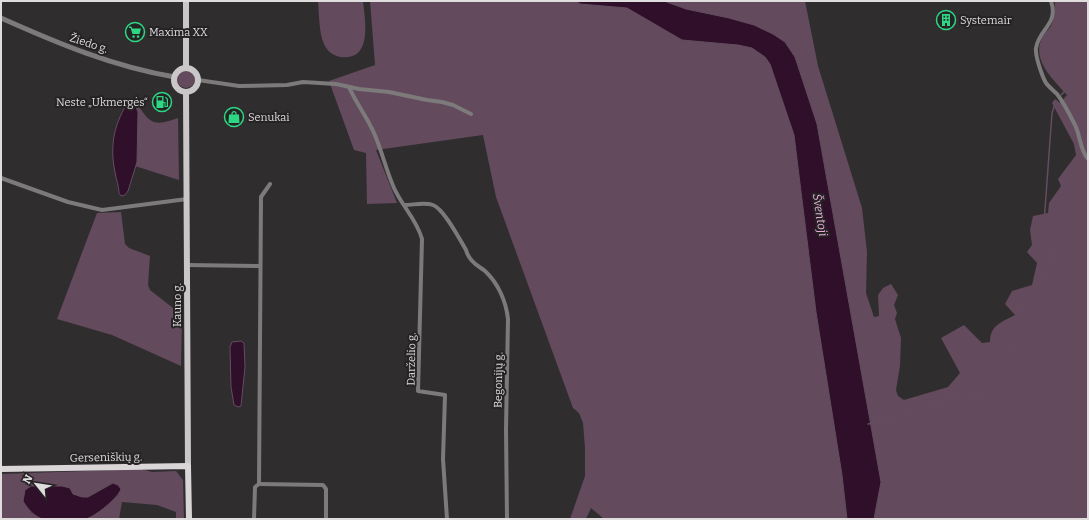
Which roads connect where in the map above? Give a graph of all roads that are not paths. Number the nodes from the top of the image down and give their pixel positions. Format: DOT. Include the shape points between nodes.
graph roads {
  1 [pos="186,1"];
  2 [pos="1051,1"];
  3 [pos="1,18"];
  4 [pos="186,68"];
  5 [pos="175,77"];
  6 [pos="198,80"];
  7 [pos="349,87"];
  8 [pos="186,92"];
  9 [pos="471,114"];
  10 [pos="1088,160"];
  11 [pos="1,178"];
  12 [pos="270,184"];
  13 [pos="187,199"];
  14 [pos="405,205"];
  15 [pos="187,265"];
  16 [pos="260,266"];
  17 [pos="188,466"];
  18 [pos="1,470"];
  19 [pos="259,484"];
  20 [pos="189,519"];
  21 [pos="254,519"];
  22 [pos="326,519"];
  23 [pos="447,519"];
  24 [pos="506,519"];
  1 -- 4 [label="main road"];
  2 -- 10 [label="street" via="1052,17 1040,36 1036,49 1038,60 1046,82 1061,100 1075,125 1083,153"];
  3 -- 5 [label="street, Žiedo g." via="78,50 144,71"];
  4 -- 5 [label="main road" via="179,70"];
  4 -- 6 [label="main road" via="196,72"];
  5 -- 8 [label="main road" via="177,87"];
  6 -- 7 [label="street" via="239,86 303,82"];
  6 -- 8 [label="main road" via="194,89"];
  7 -- 9 [label="street" via="442,102"];
  7 -- 14 [label="street" via="374,133 394,187"];
  8 -- 13 [label="main road, Kauno g."];
  11 -- 13 [label="street" via="68,202 102,210"];
  12 -- 16 [label="street" via="261,197"];
  13 -- 15 [label="main road, Kauno g."];
  14 -- 23 [label="street, Darželio g." via="418,229 422,245 418,390 445,395 443,459"];
  14 -- 24 [label="street, Begonijų g." via="430,204 439,208 468,255 491,278 507,310"];
  15 -- 16 [label="street"];
  15 -- 17 [label="main road, Kauno g."];
  16 -- 19 [label="street"];
  17 -- 18 [label="highway, Gerseniškių g."];
  17 -- 20 [label="highway, Kauno g."];
  19 -- 21 [label="street" via="255,487 254,493"];
  19 -- 22 [label="street" via="324,485"];
}
